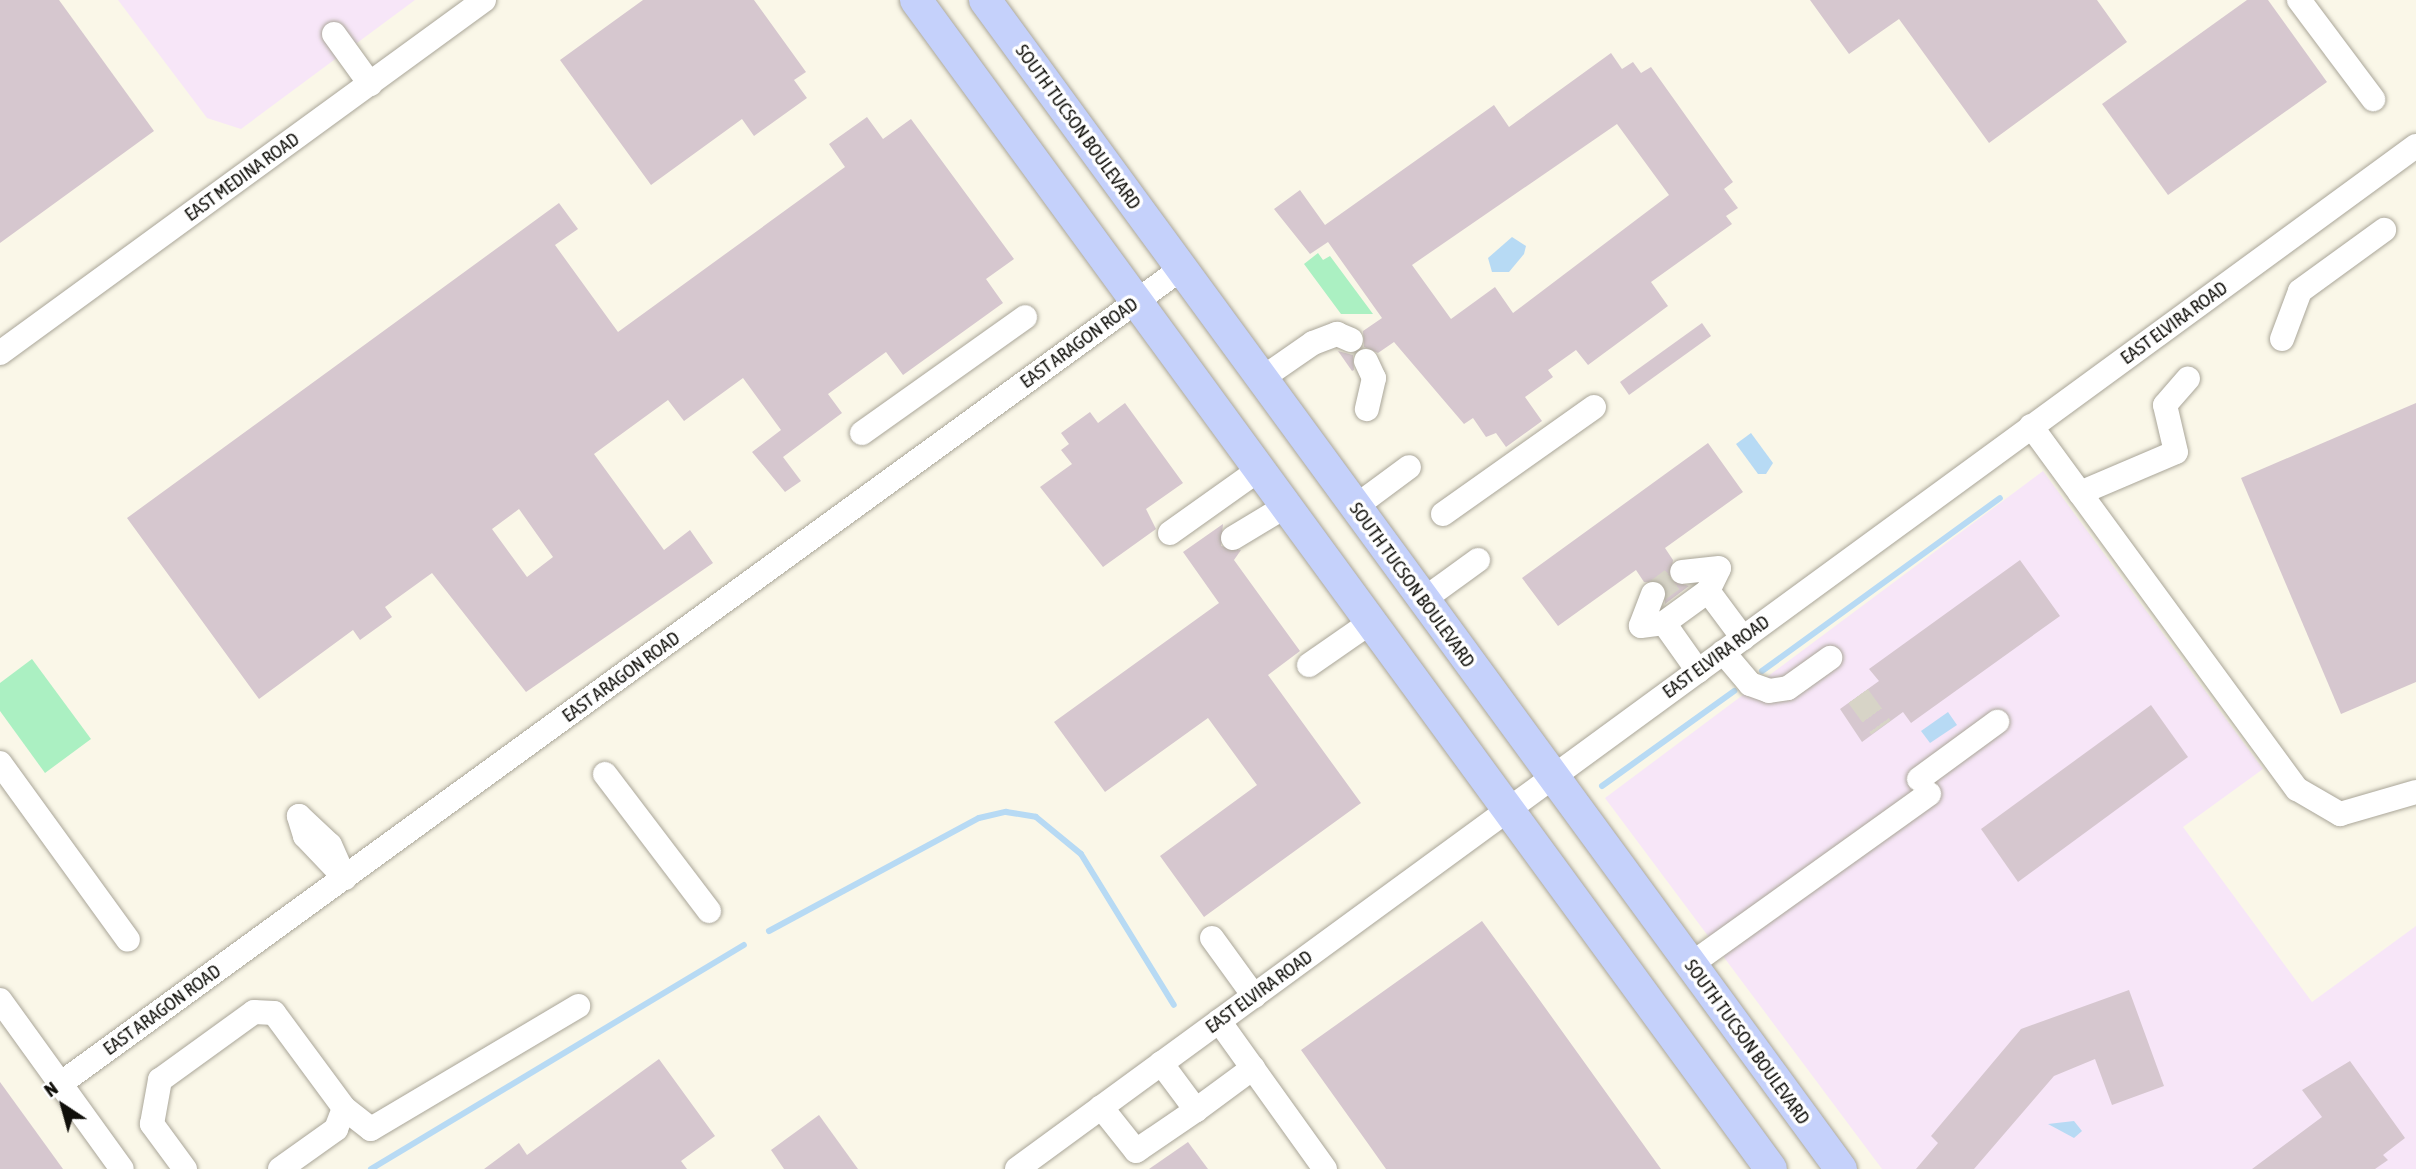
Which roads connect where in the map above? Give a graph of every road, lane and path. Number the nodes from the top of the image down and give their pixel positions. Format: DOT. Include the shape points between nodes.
graph roads {
  1 [pos="484,0"];
  2 [pos="916,0"];
  3 [pos="985,0"];
  4 [pos="2299,0"];
  5 [pos="334,34"];
  6 [pos="370,84"];
  7 [pos="2373,100"];
  8 [pos="2416,146"];
  9 [pos="2385,230"];
  10 [pos="1181,269"];
  11 [pos="1137,301"];
  12 [pos="1025,317"];
  13 [pos="2282,339"];
  14 [pos="1351,340"];
  15 [pos="0,353"];
  16 [pos="1366,361"];
  17 [pos="1261,379"];
  18 [pos="2188,379"];
  19 [pos="1594,407"];
  20 [pos="1367,408"];
  21 [pos="2031,426"];
  22 [pos="862,433"];
  23 [pos="1409,467"];
  24 [pos="1260,469"];
  25 [pos="2080,493"];
  26 [pos="1286,506"];
  27 [pos="1355,507"];
  28 [pos="1443,514"];
  29 [pos="1170,533"];
  30 [pos="1233,538"];
  31 [pos="1478,560"];
  32 [pos="1682,572"];
  33 [pos="1708,591"];
  34 [pos="1653,594"];
  35 [pos="1423,600"];
  36 [pos="1371,622"];
  37 [pos="1664,623"];
  38 [pos="1733,645"];
  39 [pos="1830,658"];
  40 [pos="1310,665"];
  41 [pos="1698,671"];
  42 [pos="1997,722"];
  43 [pos="0,763"];
  44 [pos="605,774"];
  45 [pos="1551,777"];
  46 [pos="2416,792"];
  47 [pos="1508,810"];
  48 [pos="709,911"];
  49 [pos="1212,938"];
  50 [pos="128,940"];
  51 [pos="1690,965"];
  52 [pos="1254,996"];
  53 [pos="0,1000"];
  54 [pos="578,1006"];
  55 [pos="1219,1021"];
  56 [pos="1161,1063"];
  57 [pos="1253,1068"];
  58 [pos="60,1084"];
  59 [pos="1101,1107"];
  60 [pos="344,1108"];
  61 [pos="1196,1110"];
  62 [pos="122,1169"];
  63 [pos="184,1169"];
  64 [pos="280,1169"];
  65 [pos="1017,1169"];
  66 [pos="1325,1169"];
  67 [pos="1771,1169"];
  68 [pos="1841,1169"];
  1 -- 6 [label="street, EAST MEDINA ROAD"];
  2 -- 11 [label="main road"];
  3 -- 10 [label="main road, SOUTH TUCSON BOULEVARD"];
  4 -- 7 [label="street"];
  5 -- 6 [label="street"];
  6 -- 15 [label="street, EAST MEDINA ROAD"];
  8 -- 21 [label="street, EAST ELVIRA ROAD"];
  9 -- 13 [label="street" via="2300,291"];
  10 -- 11 [label="street, EAST ARAGON ROAD"];
  10 -- 17 [label="main road, SOUTH TUCSON BOULEVARD"];
  11 -- 24 [label="main road"];
  11 -- 58 [label="street, EAST ARAGON ROAD"];
  12 -- 22 [label="street"];
  14 -- 17 [label="street" via="1337,334 1313,343"];
  16 -- 20 [label="street" via="1374,378"];
  17 -- 27 [label="main road, SOUTH TUCSON BOULEVARD"];
  18 -- 25 [label="street" via="2165,405 2176,452"];
  19 -- 28 [label="street"];
  21 -- 25 [label="street"];
  21 -- 38 [label="street, EAST ELVIRA ROAD"];
  23 -- 27 [label="street"];
  24 -- 26 [label="main road"];
  24 -- 29 [label="street"];
  25 -- 46 [label="street" via="2297,789 2340,814"];
  26 -- 30 [label="street"];
  26 -- 36 [label="main road"];
  27 -- 35 [label="main road, SOUTH TUCSON BOULEVARD"];
  31 -- 35 [label="street"];
  32 -- 33 [label="street" via="1719,568"];
  33 -- 37 [label="street"];
  33 -- 38 [label="street"];
  34 -- 37 [label="street" via="1641,626"];
  35 -- 45 [label="main road, SOUTH TUCSON BOULEVARD"];
  36 -- 40 [label="street"];
  36 -- 47 [label="main road"];
  37 -- 41 [label="street"];
  38 -- 39 [label="street" via="1750,684 1769,691 1788,688"];
  38 -- 41 [label="street, EAST ELVIRA ROAD"];
  41 -- 45 [label="street, EAST ELVIRA ROAD"];
  42 -- 51 [label="street" via="1924,787"];
  43 -- 50 [label="street"];
  44 -- 48 [label="street"];
  45 -- 47 [label="street, EAST ELVIRA ROAD"];
  45 -- 51 [label="main road, SOUTH TUCSON BOULEVARD"];
  47 -- 52 [label="street, EAST ELVIRA ROAD"];
  47 -- 67 [label="main road"];
  49 -- 52 [label="street"];
  51 -- 68 [label="main road, SOUTH TUCSON BOULEVARD"];
  52 -- 55 [label="street, EAST ELVIRA ROAD"];
  53 -- 58 [label="street"];
  54 -- 60 [label="street" via="371,1129"];
  55 -- 56 [label="street, EAST ELVIRA ROAD"];
  55 -- 57 [label="street"];
  56 -- 59 [label="street, EAST ELVIRA ROAD"];
  56 -- 61 [label="street"];
  57 -- 61 [label="street"];
  57 -- 66 [label="street"];
  58 -- 62 [label="street"];
  59 -- 61 [label="street" via="1136,1151"];
  59 -- 65 [label="street, EAST ELVIRA ROAD"];
  60 -- 63 [label="street" via="274,1013 254,1012 160,1080 152,1124"];
  60 -- 64 [label="street" via="336,1129"];
}
